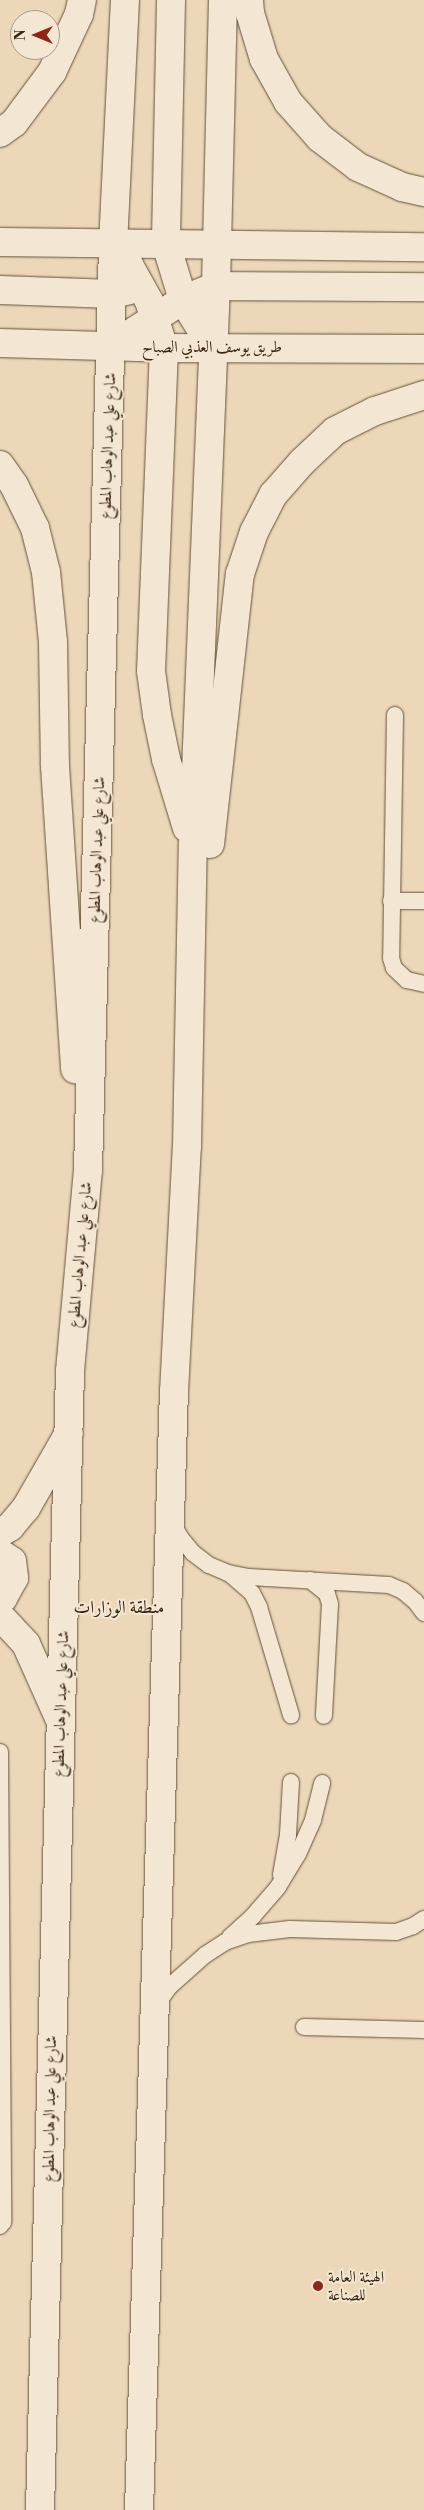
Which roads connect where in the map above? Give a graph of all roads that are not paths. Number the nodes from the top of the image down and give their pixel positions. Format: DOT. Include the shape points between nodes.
graph roads {
  1 [pos="82,0"];
  2 [pos="125,0"];
  3 [pos="171,0"];
  4 [pos="224,0"];
  5 [pos="249,0"];
  6 [pos="0,133"];
  7 [pos="424,192"];
  8 [pos="0,242"];
  9 [pos="166,244"];
  10 [pos="114,245"];
  11 [pos="216,245"];
  12 [pos="424,246"];
  13 [pos="174,274"];
  14 [pos="216,286"];
  15 [pos="142,287"];
  16 [pos="424,287"];
  17 [pos="0,290"];
  18 [pos="113,294"];
  19 [pos="183,300"];
  20 [pos="155,317"];
  21 [pos="0,343"];
  22 [pos="111,346"];
  23 [pos="212,347"];
  24 [pos="164,348"];
  25 [pos="424,349"];
  26 [pos="424,395"];
  27 [pos="0,465"];
  28 [pos="395,715"];
  29 [pos="193,843"];
  30 [pos="391,901"];
  31 [pos="424,901"];
  32 [pos="424,984"];
  33 [pos="187,1147"];
  34 [pos="88,1170"];
  35 [pos="69,1433"];
  36 [pos="170,1518"];
  37 [pos="0,1533"];
  38 [pos="0,1553"];
  39 [pos="228,1573"];
  40 [pos="310,1580"];
  41 [pos="0,1599"];
  42 [pos="424,1614"];
  43 [pos="0,1616"];
  44 [pos="291,1715"];
  45 [pos="324,1716"];
  46 [pos="60,1720"];
  47 [pos="0,1752"];
  48 [pos="291,1782"];
  49 [pos="322,1783"];
  50 [pos="278,1887"];
  51 [pos="424,1919"];
  52 [pos="225,1942"];
  53 [pos="155,2007"];
  54 [pos="304,2027"];
  55 [pos="424,2030"];
  56 [pos="0,2226"];
  57 [pos="40,2510"];
  58 [pos="139,2510"];
  1 -- 6 [label="street" via="52,72 14,123"];
  2 -- 10 [label="street, شارع علي عبد الوهاب المطوع"];
  3 -- 9 [label="street"];
  4 -- 11 [label="street"];
  5 -- 7 [label="street" via="264,59 288,102 320,138 358,167 402,187"];
  8 -- 10 [label="street"];
  9 -- 10 [label="street"];
  9 -- 11 [label="street"];
  9 -- 13 [label="street"];
  10 -- 15 [label="street"];
  10 -- 18 [label="street, شارع علي عبد الوهاب المطوع"];
  11 -- 12 [label="street"];
  11 -- 13 [label="street"];
  11 -- 14 [label="street"];
  13 -- 15 [label="street"];
  13 -- 19 [label="street"];
  14 -- 16 [label="street"];
  14 -- 19 [label="street"];
  14 -- 23 [label="street"];
  15 -- 18 [label="street"];
  15 -- 20 [label="street"];
  17 -- 18 [label="street"];
  18 -- 22 [label="street, شارع علي عبد الوهاب المطوع"];
  19 -- 20 [label="street"];
  19 -- 23 [label="street"];
  20 -- 22 [label="street"];
  20 -- 24 [label="street"];
  21 -- 22 [label="street, طريق يوسف العذبي الصباح"];
  22 -- 24 [label="street, طريق يوسف العذبي الصباح"];
  22 -- 34 [label="street, شارع علي عبد الوهاب المطوع"];
  23 -- 24 [label="street, طريق يوسف العذبي الصباح"];
  23 -- 25 [label="street, طريق يوسف العذبي الصباح"];
  23 -- 29 [label="street"];
  24 -- 29 [label="street" via="151,671 166,759"];
  26 -- 33 [label="street" via="375,411 335,431 302,462 272,495 254,532 240,574 201,923"];
  27 -- 34 [label="street" via="14,485 35,528 46,572 53,642 55,766 77,1107"];
  28 -- 30 [label="lane"];
  29 -- 33 [label="street"];
  30 -- 31 [label="lane"];
  30 -- 32 [label="lane" via="391,958 394,968 407,980"];
  33 -- 36 [label="street"];
  34 -- 35 [label="street, شارع علي عبد الوهاب المطوع" via="70,1372"];
  35 -- 37 [label="street" via="26,1508 10,1527"];
  35 -- 46 [label="street, شارع علي عبد الوهاب المطوع"];
  36 -- 39 [label="lane" via="193,1552"];
  36 -- 53 [label="street"];
  38 -- 41 [label="street" via="12,1562 14,1578"];
  39 -- 40 [label="lane"];
  39 -- 44 [label="lane" via="252,1593 259,1607"];
  40 -- 42 [label="lane" via="389,1585 403,1591"];
  40 -- 45 [label="lane" via="327,1594 330,1604"];
  43 -- 46 [label="street" via="26,1644"];
  46 -- 57 [label="street, شارع علي عبد الوهاب المطوع"];
  47 -- 56 [label="lane" via="3,2222"];
  48 -- 50 [label="lane" via="288,1835"];
  49 -- 50 [label="lane" via="313,1820"];
  50 -- 52 [label="lane"];
  51 -- 52 [label="lane" via="396,1932 271,1930"];
  52 -- 53 [label="lane" via="186,1970"];
  53 -- 58 [label="street"];
  54 -- 55 [label="lane"];
}
